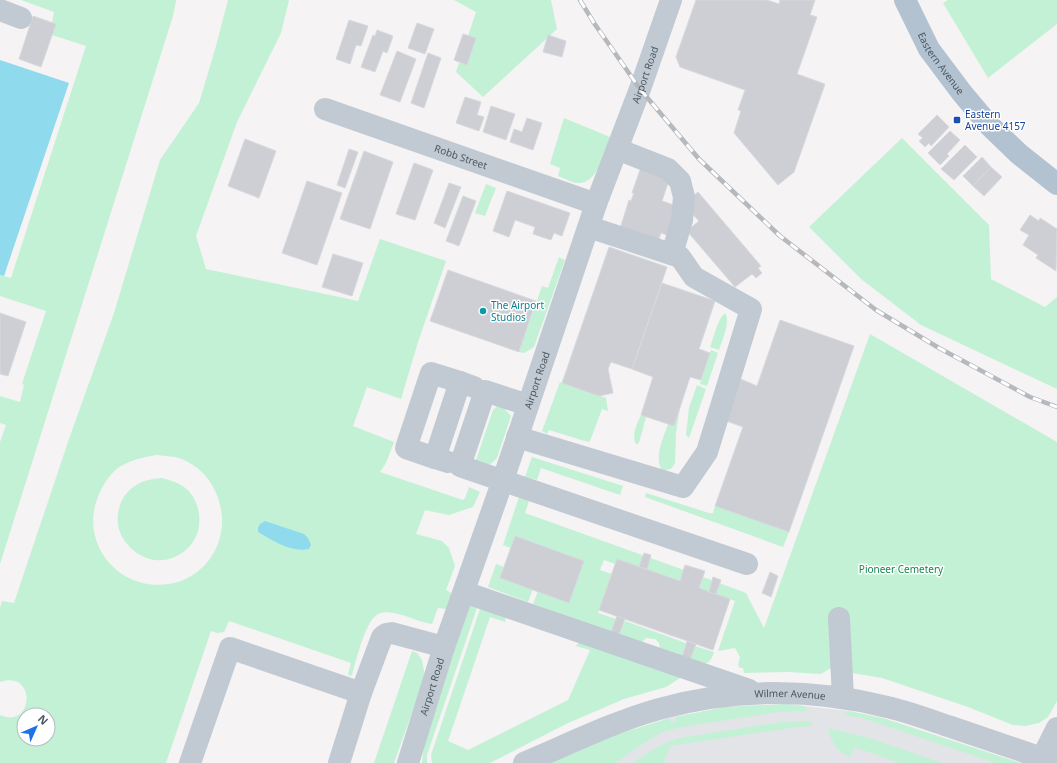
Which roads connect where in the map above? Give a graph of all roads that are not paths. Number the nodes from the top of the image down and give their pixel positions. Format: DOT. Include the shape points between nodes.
graph roads {
  1 [pos="671,0"];
  2 [pos="905,0"];
  3 [pos="0,10"];
  4 [pos="21,18"];
  5 [pos="325,109"];
  6 [pos="617,150"];
  7 [pos="1057,184"];
  8 [pos="596,204"];
  9 [pos="589,227"];
  10 [pos="672,254"];
  11 [pos="460,382"];
  12 [pos="485,391"];
  13 [pos="528,405"];
  14 [pos="517,438"];
  15 [pos="435,458"];
  16 [pos="460,466"];
  17 [pos="503,480"];
  18 [pos="747,564"];
  19 [pos="464,592"];
  20 [pos="839,618"];
  21 [pos="444,647"];
  22 [pos="361,693"];
  23 [pos="758,693"];
  24 [pos="843,698"];
  25 [pos="1057,728"];
  26 [pos="1050,761"];
  27 [pos="190,763"];
  28 [pos="339,763"];
  29 [pos="408,763"];
  30 [pos="524,763"];
  1 -- 6 [label="street, Airport Road"];
  2 -- 7 [label="main road, Eastern Avenue" via="929,48 962,93 989,125 1019,154"];
  3 -- 4 [label="street"];
  5 -- 8 [label="street, Robb Street"];
  6 -- 8 [label="street, Airport Road"];
  6 -- 10 [label="street" via="668,169 680,181 684,197 682,220"];
  8 -- 9 [label="street, Airport Road"];
  9 -- 10 [label="street"];
  9 -- 13 [label="street, Airport Road"];
  10 -- 14 [label="street" via="680,257 694,277 750,309 707,452 683,487"];
  11 -- 12 [label="street"];
  11 -- 15 [label="street"];
  11 -- 15 [label="street" via="431,373 406,448"];
  12 -- 13 [label="street"];
  12 -- 16 [label="street"];
  13 -- 14 [label="street, Airport Road"];
  14 -- 17 [label="street, Airport Road"];
  15 -- 16 [label="street"];
  16 -- 17 [label="street"];
  17 -- 18 [label="street"];
  17 -- 19 [label="street, Airport Road"];
  19 -- 21 [label="street, Airport Road"];
  19 -- 23 [label="street"];
  20 -- 24 [label="street"];
  21 -- 22 [label="street" via="392,633 386,634 382,637"];
  21 -- 29 [label="street, Airport Road"];
  22 -- 27 [label="street" via="230,648"];
  22 -- 28 [label="street"];
  23 -- 24 [label="street, Wilmer Avenue"];
  23 -- 30 [label="street, Wilmer Avenue" via="699,699 659,709 620,722"];
  24 -- 26 [label="street, Wilmer Avenue" via="903,711"];
  25 -- 26 [label="street"];
}
